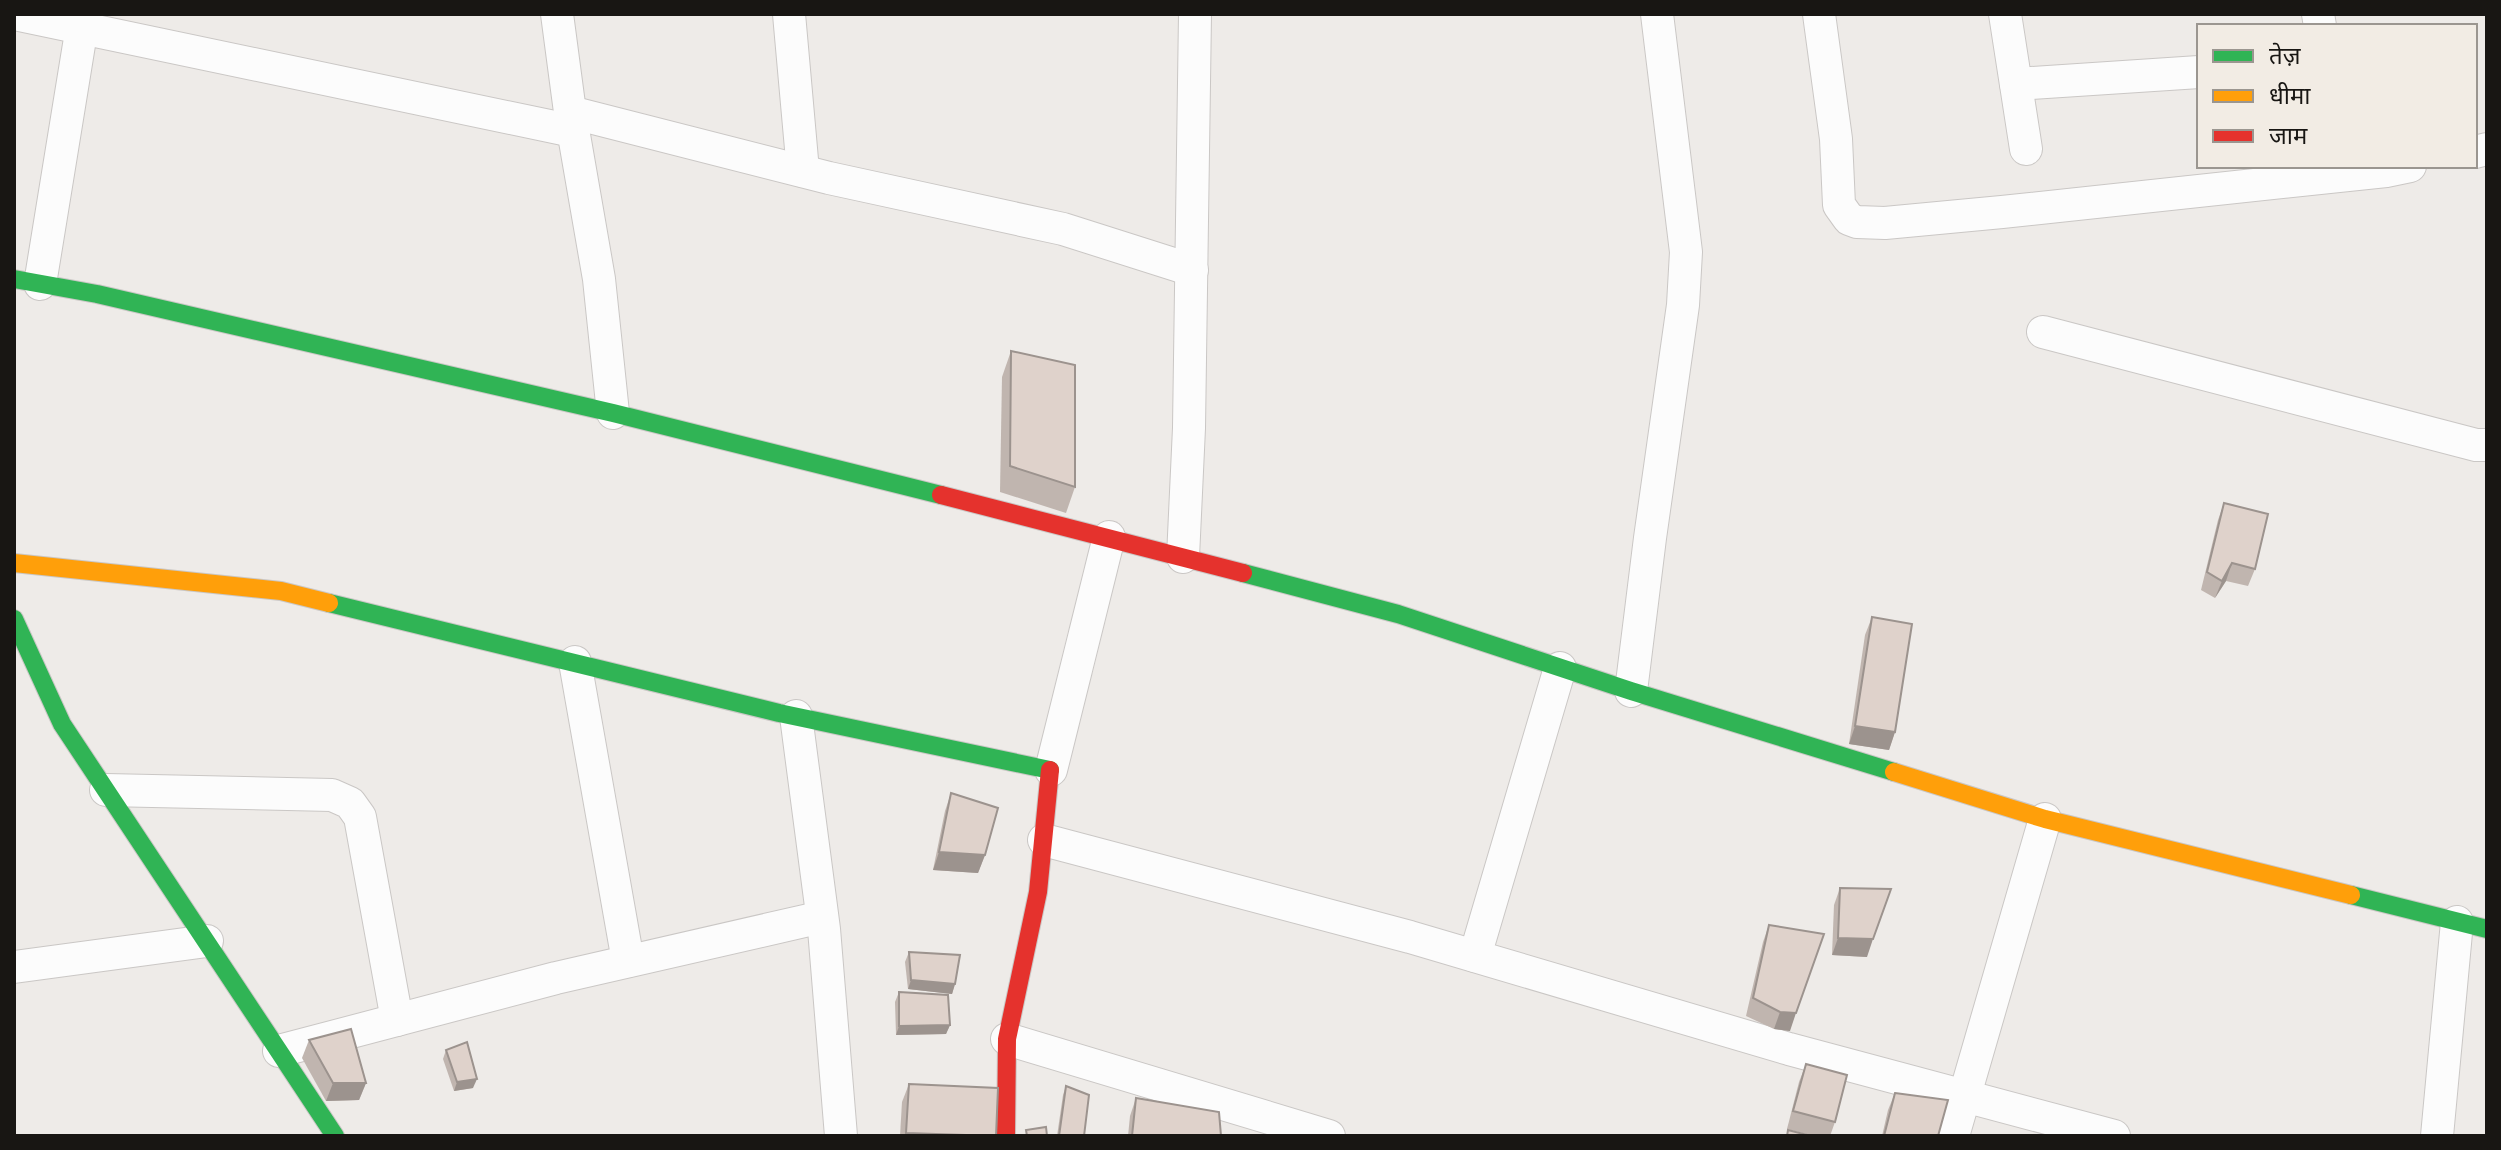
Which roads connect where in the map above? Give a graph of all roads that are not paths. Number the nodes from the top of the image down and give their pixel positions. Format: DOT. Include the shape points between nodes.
graph roads {
  1 [pos="15,14"];
  2 [pos="557,14"];
  3 [pos="789,14"];
  4 [pos="1195,14"];
  5 [pos="1657,14"];
  6 [pos="1819,14"];
  7 [pos="2005,14"];
  8 [pos="82,21"];
  9 [pos="2197,72"];
  10 [pos="2016,84"];
  11 [pos="571,122"];
  12 [pos="2026,149"];
  13 [pos="2400,168"];
  14 [pos="803,171"];
  15 [pos="1192,270"];
  16 [pos="27,281"];
  17 [pos="2043,332"];
  18 [pos="613,413"];
  19 [pos="2487,445"];
  20 [pos="1109,537"];
  21 [pos="1183,557"];
  22 [pos="14,563"];
  23 [pos="14,619"];
  24 [pos="575,662"];
  25 [pos="1560,668"];
  26 [pos="1631,691"];
  27 [pos="796,716"];
  28 [pos="1051,770"];
  29 [pos="106,790"];
  30 [pos="2045,819"];
  31 [pos="1044,840"];
  32 [pos="822,917"];
  33 [pos="2472,926"];
  34 [pos="207,941"];
  35 [pos="1475,956"];
  36 [pos="628,961"];
  37 [pos="14,967"];
  38 [pos="397,1020"];
  39 [pos="1007,1039"];
  40 [pos="279,1051"];
  41 [pos="1963,1095"];
  42 [pos="1245,1123"];
  43 [pos="335,1136"];
  44 [pos="841,1136"];
  45 [pos="1006,1136"];
  46 [pos="1329,1136"];
  47 [pos="1953,1136"];
  48 [pos="2114,1136"];
  49 [pos="2437,1136"];
  1 -- 8 [label="street"];
  2 -- 11 [label="street"];
  3 -- 14 [label="street"];
  4 -- 15 [label="street"];
  5 -- 26 [label="street" via="1686,252"];
  6 -- 13 [label="street" via="1839,205 1857,222 2002,212"];
  7 -- 10 [label="street"];
  8 -- 11 [label="street"];
  8 -- 16 [label="street"];
  9 -- 10 [label="street"];
  10 -- 12 [label="street"];
  11 -- 14 [label="street"];
  11 -- 18 [label="street" via="599,279"];
  14 -- 15 [label="street" via="1063,229"];
  15 -- 21 [label="street"];
  16 -- 18 [label="street"];
  17 -- 19 [label="street"];
  18 -- 20 [label="street"];
  20 -- 21 [label="street"];
  20 -- 28 [label="street"];
  21 -- 25 [label="street" via="1398,614"];
  22 -- 24 [label="street" via="281,591"];
  23 -- 29 [label="street" via="62,724"];
  24 -- 27 [label="street"];
  24 -- 36 [label="street"];
  25 -- 26 [label="street"];
  25 -- 35 [label="street"];
  26 -- 30 [label="street"];
  27 -- 28 [label="street"];
  27 -- 32 [label="street"];
  28 -- 31 [label="street"];
  29 -- 34 [label="street"];
  29 -- 38 [label="street" via="332,795 350,803 360,817"];
  30 -- 33 [label="street"];
  30 -- 41 [label="street"];
  31 -- 35 [label="street"];
  31 -- 39 [label="street"];
  32 -- 36 [label="street"];
  32 -- 44 [label="street"];
  33 -- 49 [label="street"];
  34 -- 37 [label="street"];
  34 -- 40 [label="street"];
  35 -- 41 [label="street"];
  36 -- 38 [label="street"];
  38 -- 40 [label="street"];
  39 -- 42 [label="street"];
  39 -- 45 [label="street"];
  40 -- 43 [label="street"];
  41 -- 47 [label="street"];
  41 -- 48 [label="street"];
  42 -- 46 [label="street"];
}
